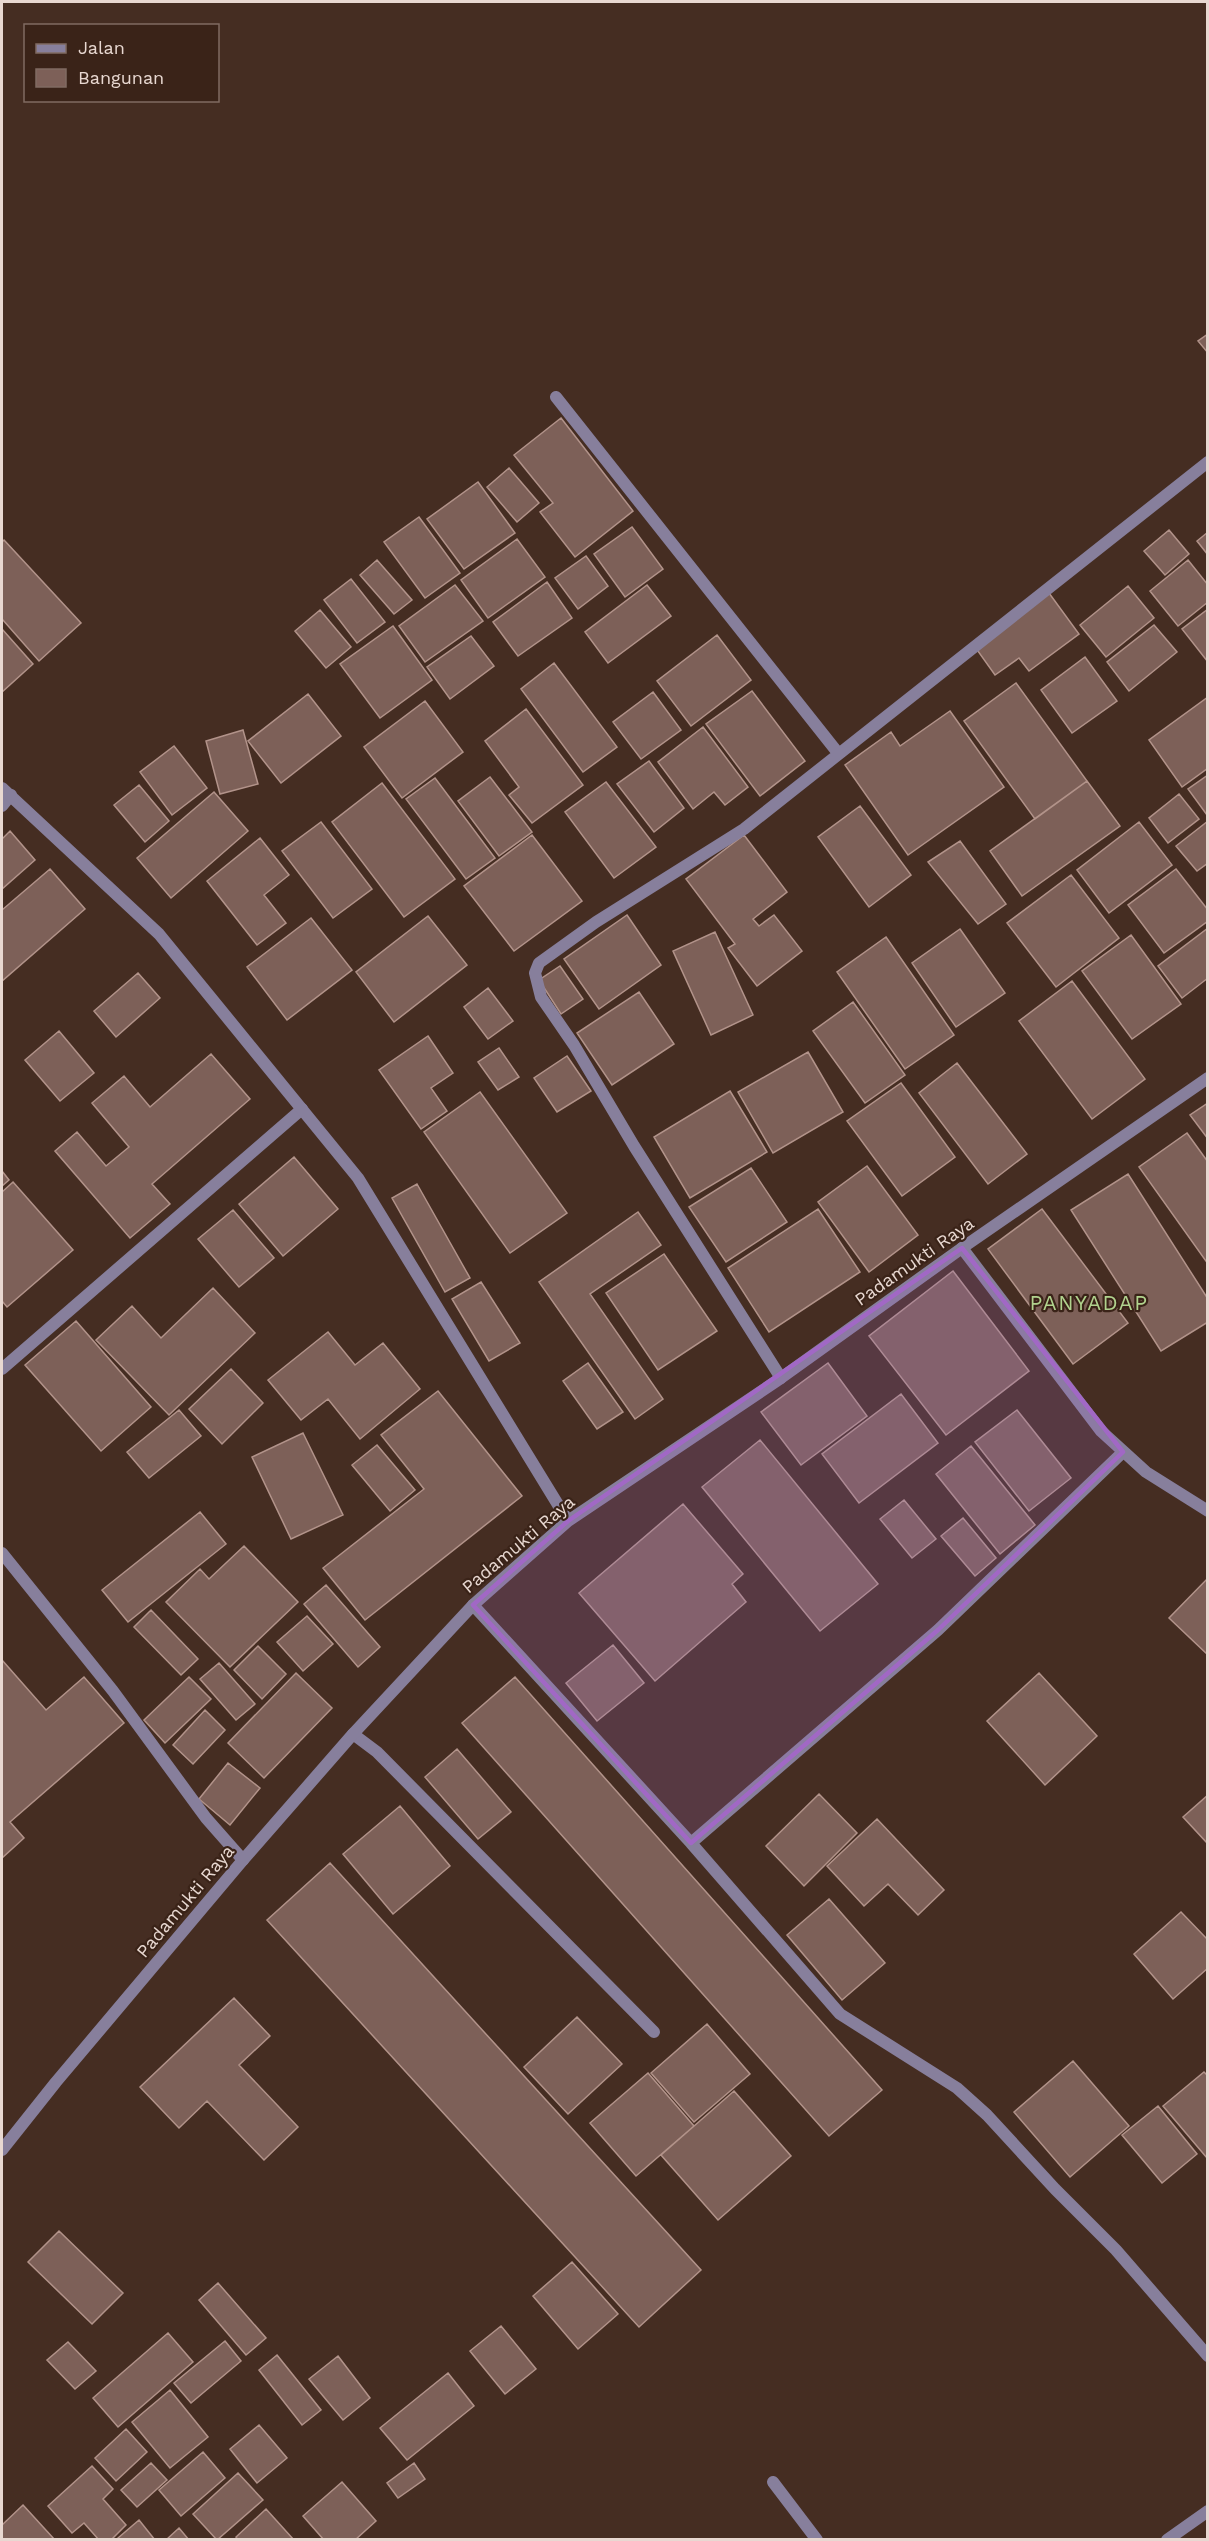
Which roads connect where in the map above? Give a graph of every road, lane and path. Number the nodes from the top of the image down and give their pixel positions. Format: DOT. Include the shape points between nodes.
graph roads {
  1 [pos="556,397"];
  2 [pos="1208,462"];
  3 [pos="838,753"];
  4 [pos="6,792"];
  5 [pos="2,806"];
  6 [pos="1208,1078"];
  7 [pos="302,1109"];
  8 [pos="962,1248"];
  9 [pos="2,1369"];
  10 [pos="781,1378"];
  11 [pos="1123,1452"];
  12 [pos="1208,1511"];
  13 [pos="568,1521"];
  14 [pos="2,1553"];
  15 [pos="472,1605"];
  16 [pos="353,1734"];
  17 [pos="691,1843"];
  18 [pos="243,1860"];
  19 [pos="654,2032"];
  20 [pos="2,2150"];
  21 [pos="1208,2356"];
  22 [pos="773,2482"];
  23 [pos="1208,2511"];
  24 [pos="1186,2534"];
  25 [pos="817,2540"];
  26 [pos="1167,2540"];
  1 -- 3 [label="street"];
  2 -- 3 [label="street"];
  3 -- 10 [label="street" via="744,829 547,956 535,973 542,997"];
  4 -- 5 [label="street"];
  4 -- 7 [label="street" via="159,934"];
  6 -- 8 [label="street, Padamukti Raya"];
  7 -- 9 [label="street"];
  7 -- 13 [label="street" via="358,1178"];
  8 -- 10 [label="street, Padamukti Raya"];
  8 -- 11 [label="street" via="1101,1431"];
  10 -- 13 [label="street, Padamukti Raya"];
  11 -- 12 [label="street" via="1146,1472"];
  11 -- 17 [label="street" via="939,1630"];
  13 -- 15 [label="street, Padamukti Raya"];
  14 -- 18 [label="street" via="113,1691 206,1818"];
  15 -- 16 [label="street, Padamukti Raya"];
  15 -- 17 [label="street"];
  16 -- 18 [label="street, Padamukti Raya"];
  16 -- 19 [label="street" via="377,1752"];
  17 -- 21 [label="street" via="840,2014 973,2102 1116,2250"];
  18 -- 20 [label="street, Padamukti Raya"];
  22 -- 25 [label="street"];
  23 -- 24 [label="street"];
  24 -- 26 [label="street"];
}
